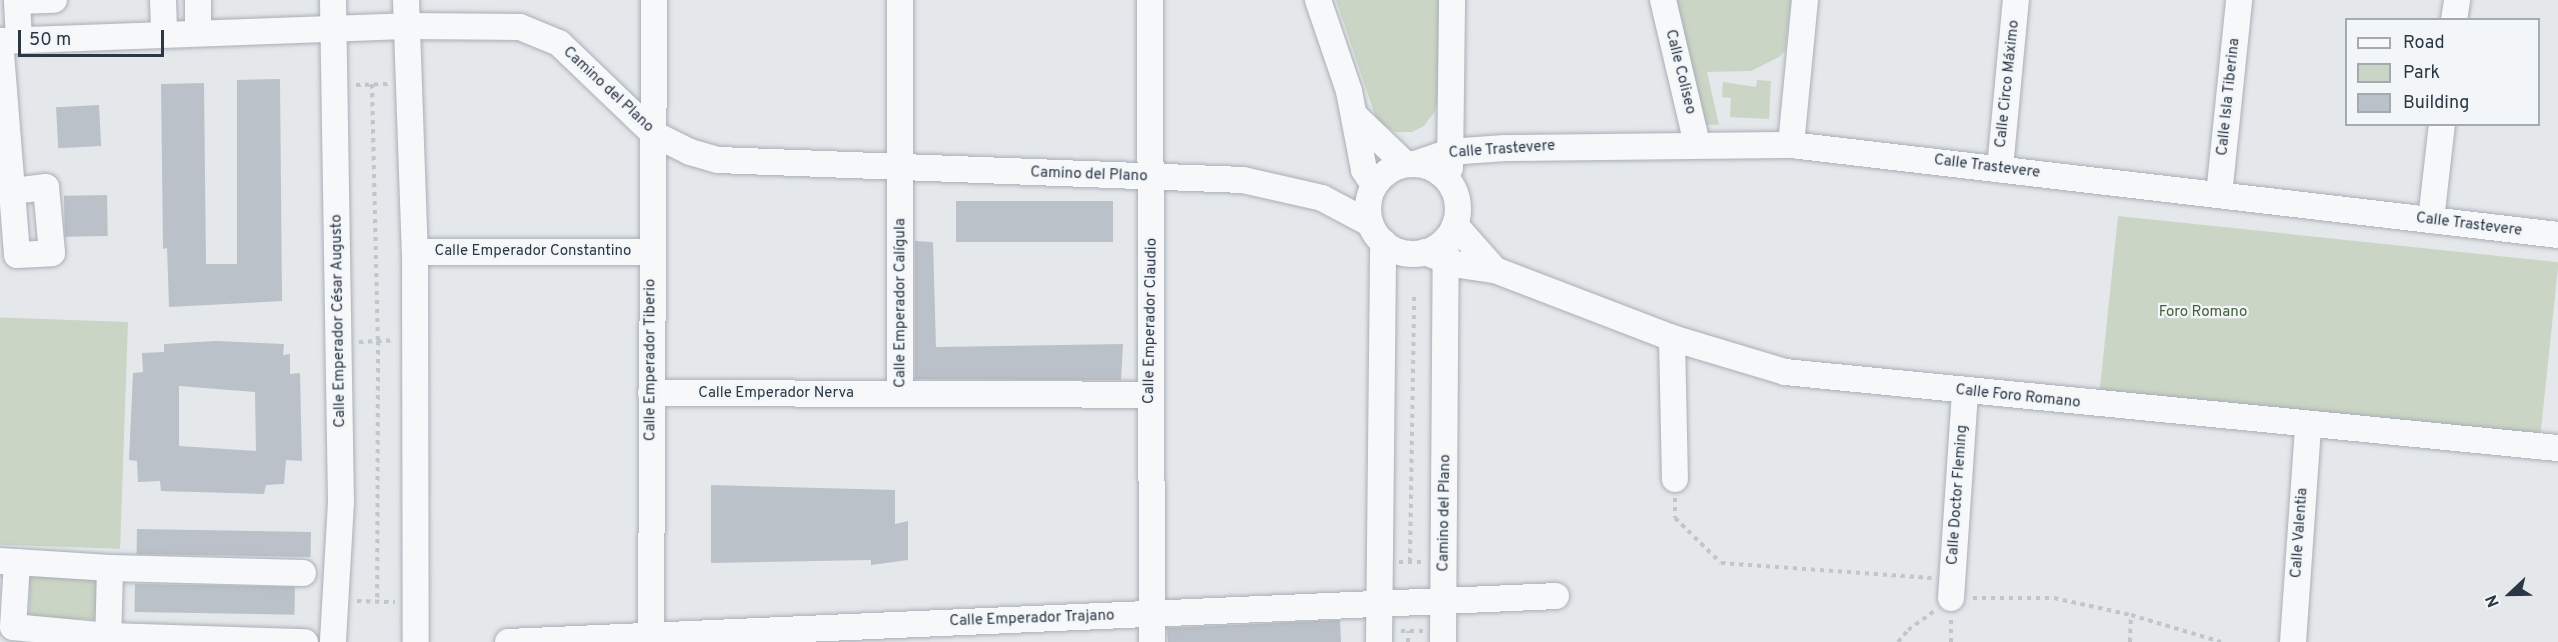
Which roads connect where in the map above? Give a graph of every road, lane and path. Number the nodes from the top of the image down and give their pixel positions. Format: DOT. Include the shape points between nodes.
graph roads {
  1 [pos="54,0"];
  2 [pos="163,0"];
  3 [pos="198,0"];
  4 [pos="333,0"];
  5 [pos="406,0"];
  6 [pos="654,0"];
  7 [pos="900,0"];
  8 [pos="1150,0"];
  9 [pos="1318,0"];
  10 [pos="1452,0"];
  11 [pos="1663,0"];
  12 [pos="1805,0"];
  13 [pos="2016,0"];
  14 [pos="2239,0"];
  15 [pos="2457,0"];
  16 [pos="2454,18"];
  17 [pos="406,26"];
  18 [pos="333,30"];
  19 [pos="198,33"];
  20 [pos="164,34"];
  21 [pos="6,41"];
  22 [pos="654,79"];
  23 [pos="602,82"];
  24 [pos="372,84"];
  25 [pos="408,84"];
  26 [pos="335,85"];
  27 [pos="1355,116"];
  28 [pos="2442,126"];
  29 [pos="654,134"];
  30 [pos="1697,144"];
  31 [pos="1791,145"];
  32 [pos="1449,152"];
  33 [pos="1410,164"];
  34 [pos="901,168"];
  35 [pos="2000,168"];
  36 [pos="1154,177"];
  37 [pos="1450,183"];
  38 [pos="1374,186"];
  39 [pos="12,191"];
  40 [pos="2219,195"];
  41 [pos="1322,198"];
  42 [pos="2431,220"];
  43 [pos="1377,233"];
  44 [pos="2558,235"];
  45 [pos="1443,245"];
  46 [pos="414,252"];
  47 [pos="651,252"];
  48 [pos="1495,270"];
  49 [pos="1383,296"];
  50 [pos="1414,297"];
  51 [pos="1447,299"];
  52 [pos="1672,338"];
  53 [pos="416,339"];
  54 [pos="378,341"];
  55 [pos="340,342"];
  56 [pos="1965,392"];
  57 [pos="651,393"];
  58 [pos="900,394"];
  59 [pos="1149,395"];
  60 [pos="2308,425"];
  61 [pos="2558,448"];
  62 [pos="1675,479"];
  63 [pos="9,562"];
  64 [pos="1380,562"];
  65 [pos="1410,562"];
  66 [pos="1444,562"];
  67 [pos="110,568"];
  68 [pos="303,573"];
  69 [pos="1952,589"];
  70 [pos="1556,596"];
  71 [pos="1444,598"];
  72 [pos="336,600"];
  73 [pos="1380,601"];
  74 [pos="377,602"];
  75 [pos="416,603"];
  76 [pos="1153,615"];
  77 [pos="2131,615"];
  78 [pos="1408,631"];
  79 [pos="906,633"];
  80 [pos="1379,636"];
  81 [pos="1443,637"];
  82 [pos="108,639"];
  83 [pos="651,639"];
  84 [pos="305,642"];
  85 [pos="333,642"];
  86 [pos="416,642"];
  87 [pos="508,642"];
  88 [pos="1152,642"];
  89 [pos="1408,642"];
  90 [pos="1898,642"];
  91 [pos="2130,642"];
  92 [pos="2221,642"];
  93 [pos="2293,642"];
  1 -- 21 [label="street" via="17,1"];
  2 -- 20 [label="street"];
  3 -- 19 [label="street"];
  4 -- 18 [label="street, Calle Emperador César Augusto"];
  5 -- 17 [label="street"];
  6 -- 22 [label="street, Calle Emperador Tiberio"];
  7 -- 34 [label="street, Calle Emperador Calígula"];
  8 -- 36 [label="street, Calle Emperador Claudio"];
  9 -- 27 [label="street"];
  10 -- 32 [label="street"];
  11 -- 30 [label="street, Calle Coliseo"];
  12 -- 31 [label="street"];
  13 -- 35 [label="street, Calle Circo Máximo"];
  14 -- 40 [label="street, Calle Isla Tiberina"];
  15 -- 16 [label="street"];
  17 -- 18 [label="street, Camino del Plano"];
  17 -- 23 [label="street, Camino del Plano" via="520,27 559,43"];
  17 -- 25 [label="street"];
  18 -- 19 [label="street, Camino del Plano"];
  18 -- 26 [label="street, Calle Emperador César Augusto"];
  19 -- 20 [label="street, Camino del Plano"];
  20 -- 21 [label="street, Camino del Plano"];
  21 -- 39 [label="street"];
  22 -- 23 [label="street" via="622,88"];
  22 -- 29 [label="street, Calle Emperador Tiberio"];
  23 -- 29 [label="street, Camino del Plano"];
  24 -- 25 [label="path"];
  24 -- 26 [label="path"];
  24 -- 54 [label="path"];
  25 -- 46 [label="street"];
  26 -- 55 [label="street, Calle Emperador César Augusto"];
  27 -- 33 [label="street"];
  27 -- 38 [label="street" via="1364,170"];
  28 -- 42 [label="street"];
  29 -- 34 [label="street, Camino del Plano" via="690,152 718,160"];
  29 -- 47 [label="street, Calle Emperador Tiberio"];
  30 -- 31 [label="street, Calle Trastevere"];
  30 -- 32 [label="street, Calle Trastevere"];
  31 -- 35 [label="street, Calle Trastevere"];
  32 -- 33 [label="street, Calle Trastevere"];
  32 -- 37 [label="street"];
  33 -- 37 [label="street" via="1434,169"];
  33 -- 38 [label="street" via="1388,171"];
  34 -- 36 [label="street, Camino del Plano"];
  34 -- 58 [label="street, Calle Emperador Calígula"];
  35 -- 40 [label="street, Calle Trastevere"];
  36 -- 41 [label="street, Camino del Plano" via="1243,180"];
  36 -- 59 [label="street, Calle Emperador Claudio"];
  37 -- 45 [label="street" via="1458,204"];
  38 -- 41 [label="street, Camino del Plano"];
  38 -- 43 [label="street" via="1368,205"];
  40 -- 42 [label="street, Calle Trastevere"];
  41 -- 43 [label="street, Camino del Plano"];
  42 -- 44 [label="street, Calle Trastevere"];
  43 -- 45 [label="street" via="1407,254"];
  43 -- 49 [label="street"];
  45 -- 48 [label="street, Calle Foro Romano"];
  45 -- 48 [label="street, Calle Foro Romano"];
  45 -- 51 [label="street, Camino del Plano"];
  46 -- 47 [label="street, Calle Emperador Constantino"];
  46 -- 53 [label="street"];
  47 -- 57 [label="street, Calle Emperador Tiberio"];
  48 -- 52 [label="street, Calle Foro Romano"];
  49 -- 50 [label="path"];
  49 -- 64 [label="street"];
  50 -- 51 [label="path"];
  50 -- 65 [label="path"];
  51 -- 66 [label="street, Camino del Plano"];
  52 -- 56 [label="street, Calle Foro Romano" via="1785,372"];
  52 -- 62 [label="street"];
  53 -- 54 [label="path"];
  53 -- 75 [label="street"];
  54 -- 55 [label="path"];
  54 -- 74 [label="path"];
  55 -- 72 [label="street, Calle Emperador César Augusto" via="341,502"];
  56 -- 60 [label="street, Calle Foro Romano"];
  56 -- 69 [label="street, Calle Doctor Fleming"];
  57 -- 58 [label="street, Calle Emperador Nerva"];
  57 -- 83 [label="street, Calle Emperador Tiberio"];
  58 -- 59 [label="street, Calle Emperador Calígula"];
  59 -- 76 [label="street, Calle Emperador Claudio"];
  60 -- 61 [label="street, Calle Foro Romano"];
  60 -- 93 [label="street, Calle Valentia"];
  62 -- 69 [label="path" via="1675,518 1721,563"];
  63 -- 67 [label="street"];
  63 -- 82 [label="street" via="13,627"];
  64 -- 65 [label="path"];
  64 -- 73 [label="street"];
  65 -- 66 [label="path"];
  66 -- 71 [label="street, Camino del Plano"];
  67 -- 68 [label="street"];
  67 -- 82 [label="street"];
  69 -- 77 [label="path" via="2054,598"];
  69 -- 90 [label="path"];
  70 -- 71 [label="street, Calle Emperador Trajano"];
  71 -- 73 [label="street, Calle Emperador Trajano"];
  71 -- 81 [label="street, Camino del Plano"];
  72 -- 74 [label="path"];
  72 -- 85 [label="street, Calle Emperador César Augusto"];
  73 -- 76 [label="street, Calle Emperador Trajano"];
  73 -- 80 [label="street"];
  74 -- 75 [label="path"];
  75 -- 86 [label="street"];
  76 -- 79 [label="street, Calle Emperador Trajano"];
  76 -- 88 [label="street, Calle Emperador Claudio"];
  77 -- 91 [label="path"];
  77 -- 92 [label="path"];
  78 -- 80 [label="path"];
  78 -- 81 [label="path"];
  78 -- 89 [label="path"];
  79 -- 83 [label="street, Calle Emperador Trajano"];
  82 -- 84 [label="street"];
  83 -- 87 [label="street, Calle Emperador Trajano"];
}
